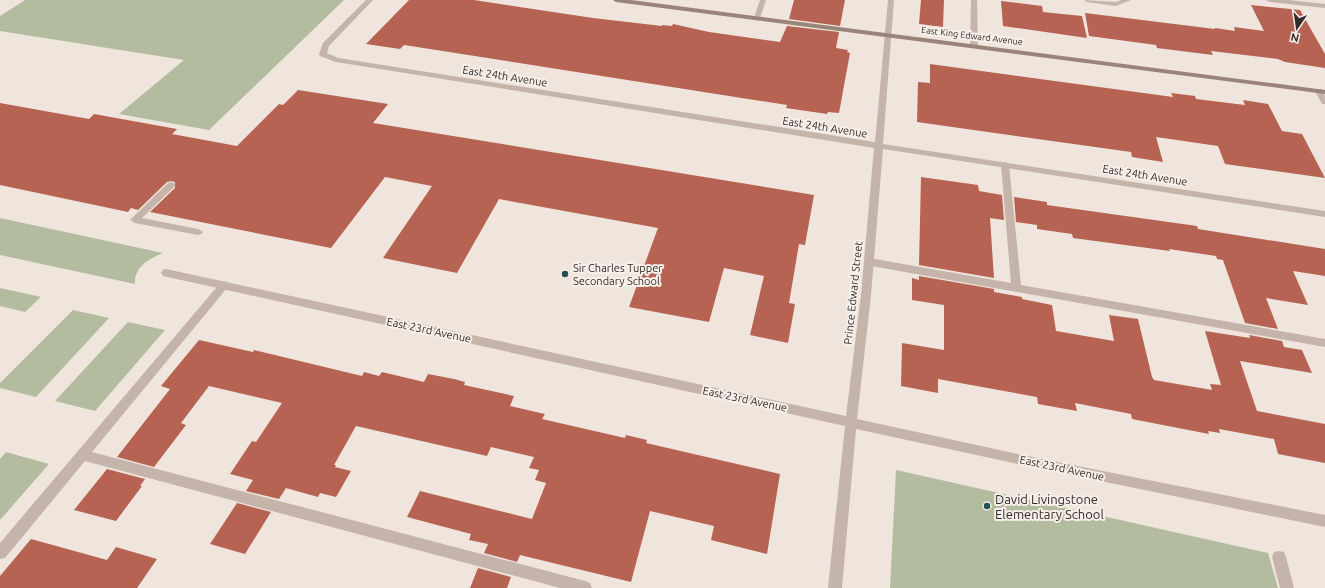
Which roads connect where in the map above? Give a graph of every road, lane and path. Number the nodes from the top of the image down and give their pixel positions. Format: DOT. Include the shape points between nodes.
graph roads {
  1 [pos="370,0"];
  2 [pos="616,0"];
  3 [pos="763,0"];
  4 [pos="891,0"];
  5 [pos="974,0"];
  6 [pos="1087,0"];
  7 [pos="1128,0"];
  8 [pos="1269,0"];
  9 [pos="632,1"];
  10 [pos="1325,6"];
  11 [pos="757,18"];
  12 [pos="888,35"];
  13 [pos="974,46"];
  14 [pos="1322,92"];
  15 [pos="1325,102"];
  16 [pos="879,147"];
  17 [pos="1005,165"];
  18 [pos="171,185"];
  19 [pos="1325,214"];
  20 [pos="198,232"];
  21 [pos="869,262"];
  22 [pos="166,273"];
  23 [pos="224,285"];
  24 [pos="1016,287"];
  25 [pos="1325,343"];
  26 [pos="852,422"];
  27 [pos="84,455"];
  28 [pos="1325,521"];
  29 [pos="0,553"];
  30 [pos="1279,557"];
  31 [pos="585,588"];
  32 [pos="835,588"];
  33 [pos="1287,588"];
  1 -- 16 [label="street, East 24th Avenue" via="326,45 323,54 336,60"];
  2 -- 9 [label="main road, East King Edward Avenue"];
  3 -- 11 [label="street"];
  4 -- 12 [label="street, Prince Edward Street"];
  5 -- 13 [label="street"];
  6 -- 7 [label="street" via="1116,4"];
  8 -- 10 [label="street"];
  9 -- 11 [label="main road, East King Edward Avenue"];
  11 -- 12 [label="main road, East King Edward Avenue"];
  12 -- 13 [label="main road, East King Edward Avenue"];
  12 -- 16 [label="street, Prince Edward Street"];
  13 -- 14 [label="main road, East King Edward Avenue"];
  14 -- 15 [label="street"];
  16 -- 17 [label="street, East 24th Avenue"];
  16 -- 21 [label="street, Prince Edward Street"];
  17 -- 19 [label="street, East 24th Avenue"];
  17 -- 24 [label="street"];
  18 -- 20 [label="street" via="135,220"];
  21 -- 24 [label="street"];
  21 -- 26 [label="street, Prince Edward Street"];
  22 -- 23 [label="street, East 23rd Avenue"];
  23 -- 26 [label="street, East 23rd Avenue"];
  23 -- 27 [label="street"];
  24 -- 25 [label="street"];
  26 -- 28 [label="street, East 23rd Avenue"];
  26 -- 32 [label="street, Prince Edward Street"];
  27 -- 29 [label="street"];
  27 -- 31 [label="street"];
  30 -- 33 [label="street"];
}
